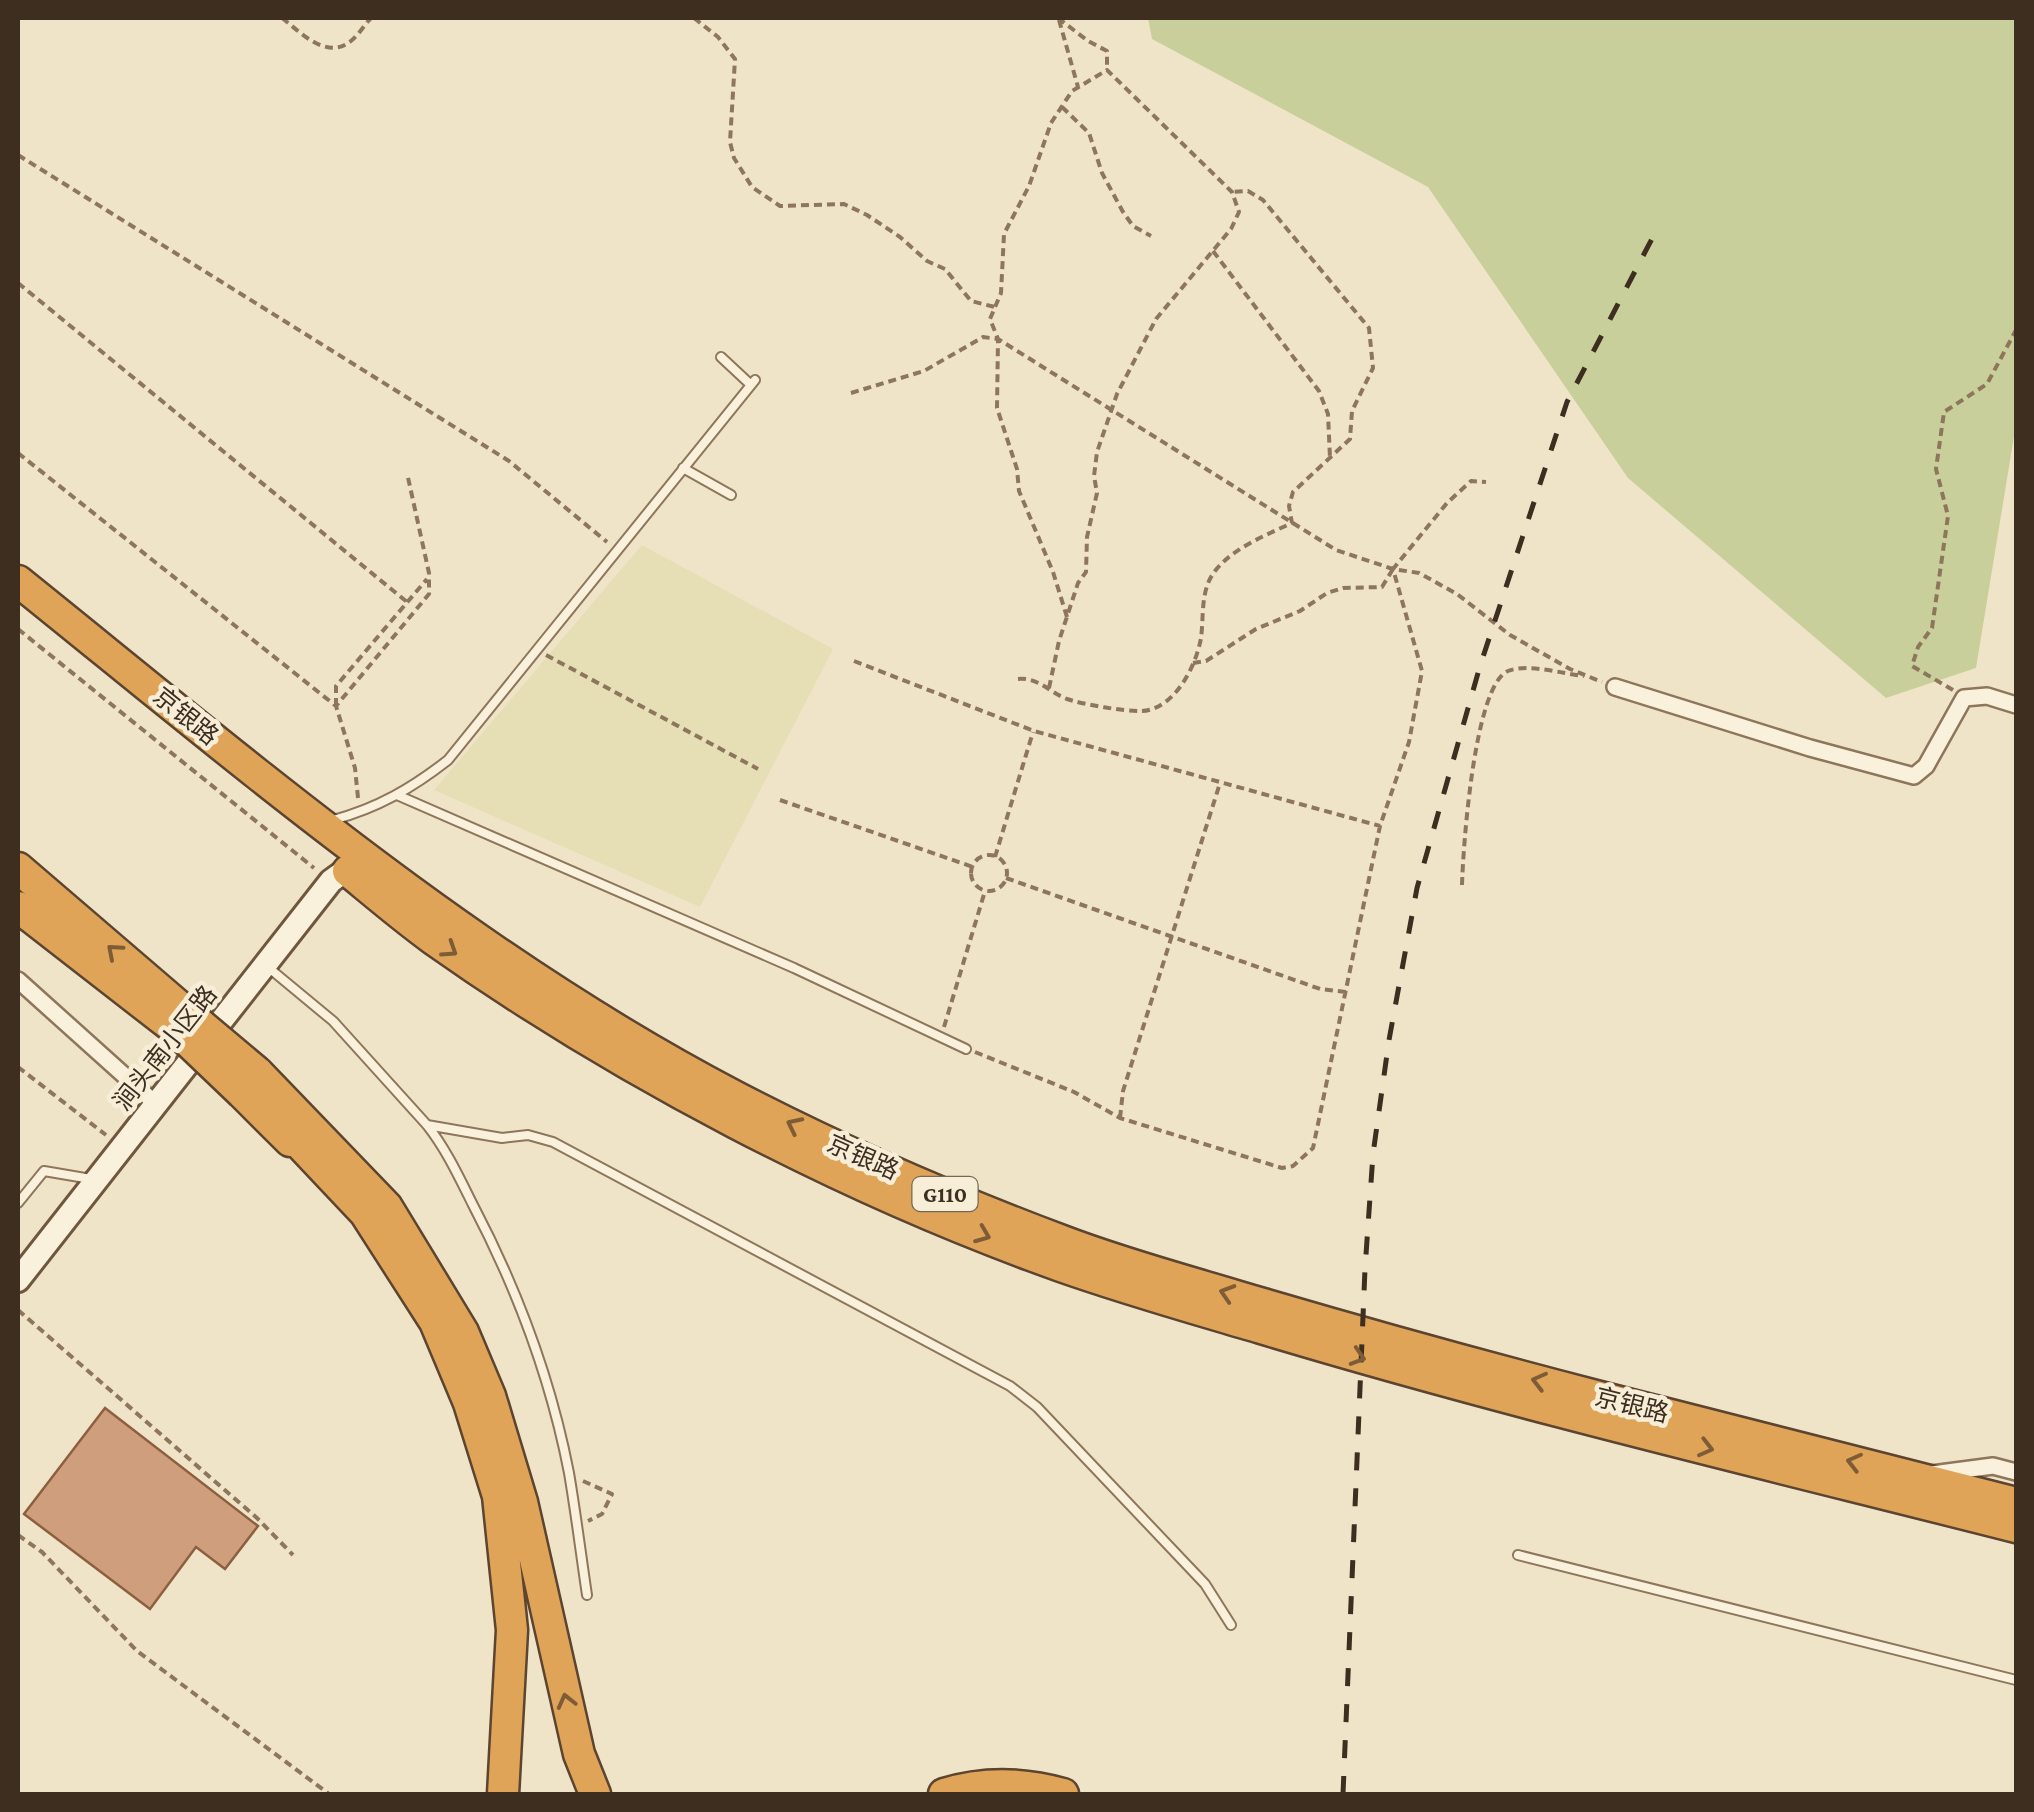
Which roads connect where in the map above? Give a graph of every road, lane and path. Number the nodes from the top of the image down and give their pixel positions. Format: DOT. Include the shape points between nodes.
graph roads {
  1 [pos="282,18"];
  2 [pos="371,18"];
  3 [pos="694,18"];
  4 [pos="1058,18"];
  5 [pos="1107,70"];
  6 [pos="1078,87"];
  7 [pos="1062,107"];
  8 [pos="18,156"];
  9 [pos="1232,192"];
  10 [pos="1151,236"];
  11 [pos="1213,251"];
  12 [pos="18,283"];
  13 [pos="995,307"];
  14 [pos="2016,330"];
  15 [pos="998,340"];
  16 [pos="721,358"];
  17 [pos="850,393"];
  18 [pos="1112,410"];
  19 [pos="18,453"];
  20 [pos="1330,458"];
  21 [pos="683,468"];
  22 [pos="407,472"];
  23 [pos="1486,482"];
  24 [pos="730,495"];
  25 [pos="1292,523"];
  26 [pos="618,552"];
  27 [pos="1393,569"];
  28 [pos="429,578"];
  29 [pos="18,581"];
  30 [pos="407,602"];
  31 [pos="18,607"];
  32 [pos="1067,617"];
  33 [pos="538,650"];
  34 [pos="854,660"];
  35 [pos="1193,663"];
  36 [pos="1589,676"];
  37 [pos="1018,679"];
  38 [pos="1615,687"];
  39 [pos="1049,688"];
  40 [pos="1952,701"];
  41 [pos="2016,705"];
  42 [pos="336,706"];
  43 [pos="1034,731"];
  44 [pos="758,768"];
  45 [pos="1220,783"];
  46 [pos="397,795"];
  47 [pos="780,800"];
  48 [pos="360,812"];
  49 [pos="319,823"];
  50 [pos="1380,826"];
  51 [pos="995,857"];
  52 [pos="354,864"];
  53 [pos="973,867"];
  54 [pos="18,868"];
  55 [pos="1006,878"];
  56 [pos="1462,885"];
  57 [pos="985,890"];
  58 [pos="18,907"];
  59 [pos="1170,936"];
  60 [pos="265,965"];
  61 [pos="18,980"];
  62 [pos="1346,992"];
  63 [pos="182,1022"];
  64 [pos="941,1037"];
  65 [pos="966,1049"];
  66 [pos="18,1067"];
  67 [pos="248,1084"];
  68 [pos="156,1104"];
  69 [pos="1120,1118"];
  70 [pos="428,1125"];
  71 [pos="121,1148"];
  72 [pos="96,1180"];
  73 [pos="18,1204"];
  74 [pos="18,1280"];
  75 [pos="18,1310"];
  76 [pos="2016,1472"];
  77 [pos="569,1476"];
  78 [pos="1908,1488"];
  79 [pos="2016,1503"];
  80 [pos="576,1523"];
  81 [pos="2016,1527"];
  82 [pos="18,1535"];
  83 [pos="2016,1543"];
  84 [pos="293,1555"];
  85 [pos="1518,1556"];
  86 [pos="587,1595"];
  87 [pos="1231,1624"];
  88 [pos="2016,1680"];
  89 [pos="330,1794"];
  90 [pos="501,1794"];
  91 [pos="594,1794"];
  92 [pos="944,1794"];
  93 [pos="1063,1794"];
  1 -- 2 [label="path" via="331,49 348,44"];
  3 -- 13 [label="path" via="735,59 730,142 752,186 780,206 844,204 867,215 945,269 971,301"];
  4 -- 5 [label="path" via="1108,51"];
  4 -- 6 [label="path"];
  5 -- 6 [label="path"];
  5 -- 9 [label="path"];
  6 -- 7 [label="path"];
  7 -- 10 [label="path" via="1089,133 1123,212"];
  7 -- 13 [label="path" via="1004,234"];
  8 -- 26 [label="path" via="508,461"];
  9 -- 11 [label="path" via="1239,212"];
  9 -- 20 [label="path" via="1262,200 1369,328 1373,368 1352,411 1350,440"];
  11 -- 18 [label="path" via="1156,320"];
  11 -- 20 [label="path" via="1318,391 1328,414"];
  12 -- 30 [label="path"];
  13 -- 15 [label="path" via="990,319"];
  14 -- 40 [label="path" via="1987,384 1944,412 1936,469 1948,516 1932,628 1912,666 1956,692"];
  15 -- 17 [label="path" via="983,338 924,371"];
  15 -- 18 [label="path"];
  15 -- 32 [label="path" via="997,408 1019,491"];
  16 -- 21 [label="lane" via="753,382"];
  18 -- 25 [label="path"];
  18 -- 32 [label="path" via="1097,452 1086,572"];
  19 -- 42 [label="path"];
  20 -- 25 [label="path" via="1293,492"];
  21 -- 24 [label="lane"];
  21 -- 26 [label="lane"];
  22 -- 28 [label="path"];
  23 -- 27 [label="path" via="1472,481 1447,504"];
  25 -- 27 [label="path" via="1336,550"];
  25 -- 35 [label="path" via="1216,569"];
  26 -- 33 [label="lane"];
  27 -- 35 [label="path" via="1382,587 1327,592 1300,612"];
  27 -- 36 [label="path" via="1419,573 1510,635"];
  27 -- 50 [label="path" via="1422,671 1409,742"];
  28 -- 30 [label="path"];
  28 -- 42 [label="path" via="429,594 419,608"];
  29 -- 49 [label="highway, 京银路 / G110"];
  30 -- 42 [label="path" via="336,686"];
  31 -- 52 [label="highway, 京银路 / G110"];
  32 -- 39 [label="path"];
  33 -- 44 [label="path"];
  33 -- 46 [label="lane" via="448,760"];
  34 -- 43 [label="path"];
  35 -- 39 [label="path" via="1168,699 1142,712 1066,698"];
  36 -- 38 [label="path"];
  36 -- 56 [label="path" via="1526,669 1495,682 1465,818"];
  37 -- 39 [label="path"];
  38 -- 41 [label="street" via="1914,776 1964,698 1987,696"];
  42 -- 48 [label="path"];
  43 -- 45 [label="path"];
  43 -- 51 [label="path"];
  45 -- 50 [label="path"];
  45 -- 59 [label="path"];
  46 -- 48 [label="lane"];
  46 -- 64 [label="lane"];
  47 -- 53 [label="path"];
  48 -- 49 [label="lane"];
  49 -- 52 [label="highway, 京银路 / G110"];
  50 -- 62 [label="path"];
  51 -- 53 [label="path" via="982,857"];
  51 -- 55 [label="path" via="1006,867"];
  52 -- 60 [label="street, 涧头南小区路" via="336,875"];
  52 -- 78 [label="highway, 京银路 / G110" via="732,1094 937,1191 1052,1237 1410,1348"];
  53 -- 57 [label="path" via="973,882"];
  63 -- 54 [label="highway, one-way"];
  55 -- 57 [label="path" via="1000,888"];
  55 -- 59 [label="path"];
  57 -- 64 [label="path"];
  58 -- 63 [label="highway"];
  59 -- 62 [label="path"];
  59 -- 69 [label="path"];
  60 -- 68 [label="street, 涧头南小区路"];
  60 -- 70 [label="lane" via="333,1021"];
  61 -- 68 [label="street"];
  62 -- 69 [label="path" via="1314,1148 1292,1166"];
  63 -- 67 [label="highway, bridge"];
  64 -- 65 [label="lane"];
  65 -- 69 [label="path"];
  66 -- 71 [label="path"];
  67 -- 90 [label="highway" via="361,1212 430,1336 459,1411 488,1499 503,1579"];
  91 -- 67 [label="highway, one-way" via="522,1502 490,1396 462,1332 387,1207"];
  68 -- 71 [label="street, 涧头南小区路"];
  70 -- 77 [label="lane" via="520,1302"];
  70 -- 87 [label="lane" via="554,1142 1010,1386 1037,1406 1205,1584"];
  71 -- 72 [label="street, 涧头南小区路"];
  72 -- 73 [label="lane" via="44,1171"];
  72 -- 74 [label="street, 涧头南小区路"];
  75 -- 84 [label="path"];
  76 -- 78 [label="street" via="1993,1466"];
  77 -- 80 [label="lane"];
  77 -- 80 [label="path" via="612,1494 602,1514"];
  78 -- 79 [label="highway, 京银路 / G110"];
  78 -- 81 [label="highway, 京银路 / G110"];
  78 -- 83 [label="street" via="1976,1531"];
  80 -- 86 [label="lane"];
  82 -- 89 [label="path" via="155,1666"];
  85 -- 88 [label="lane"];
  92 -- 93 [label="highway" via="994,1785"];
}
